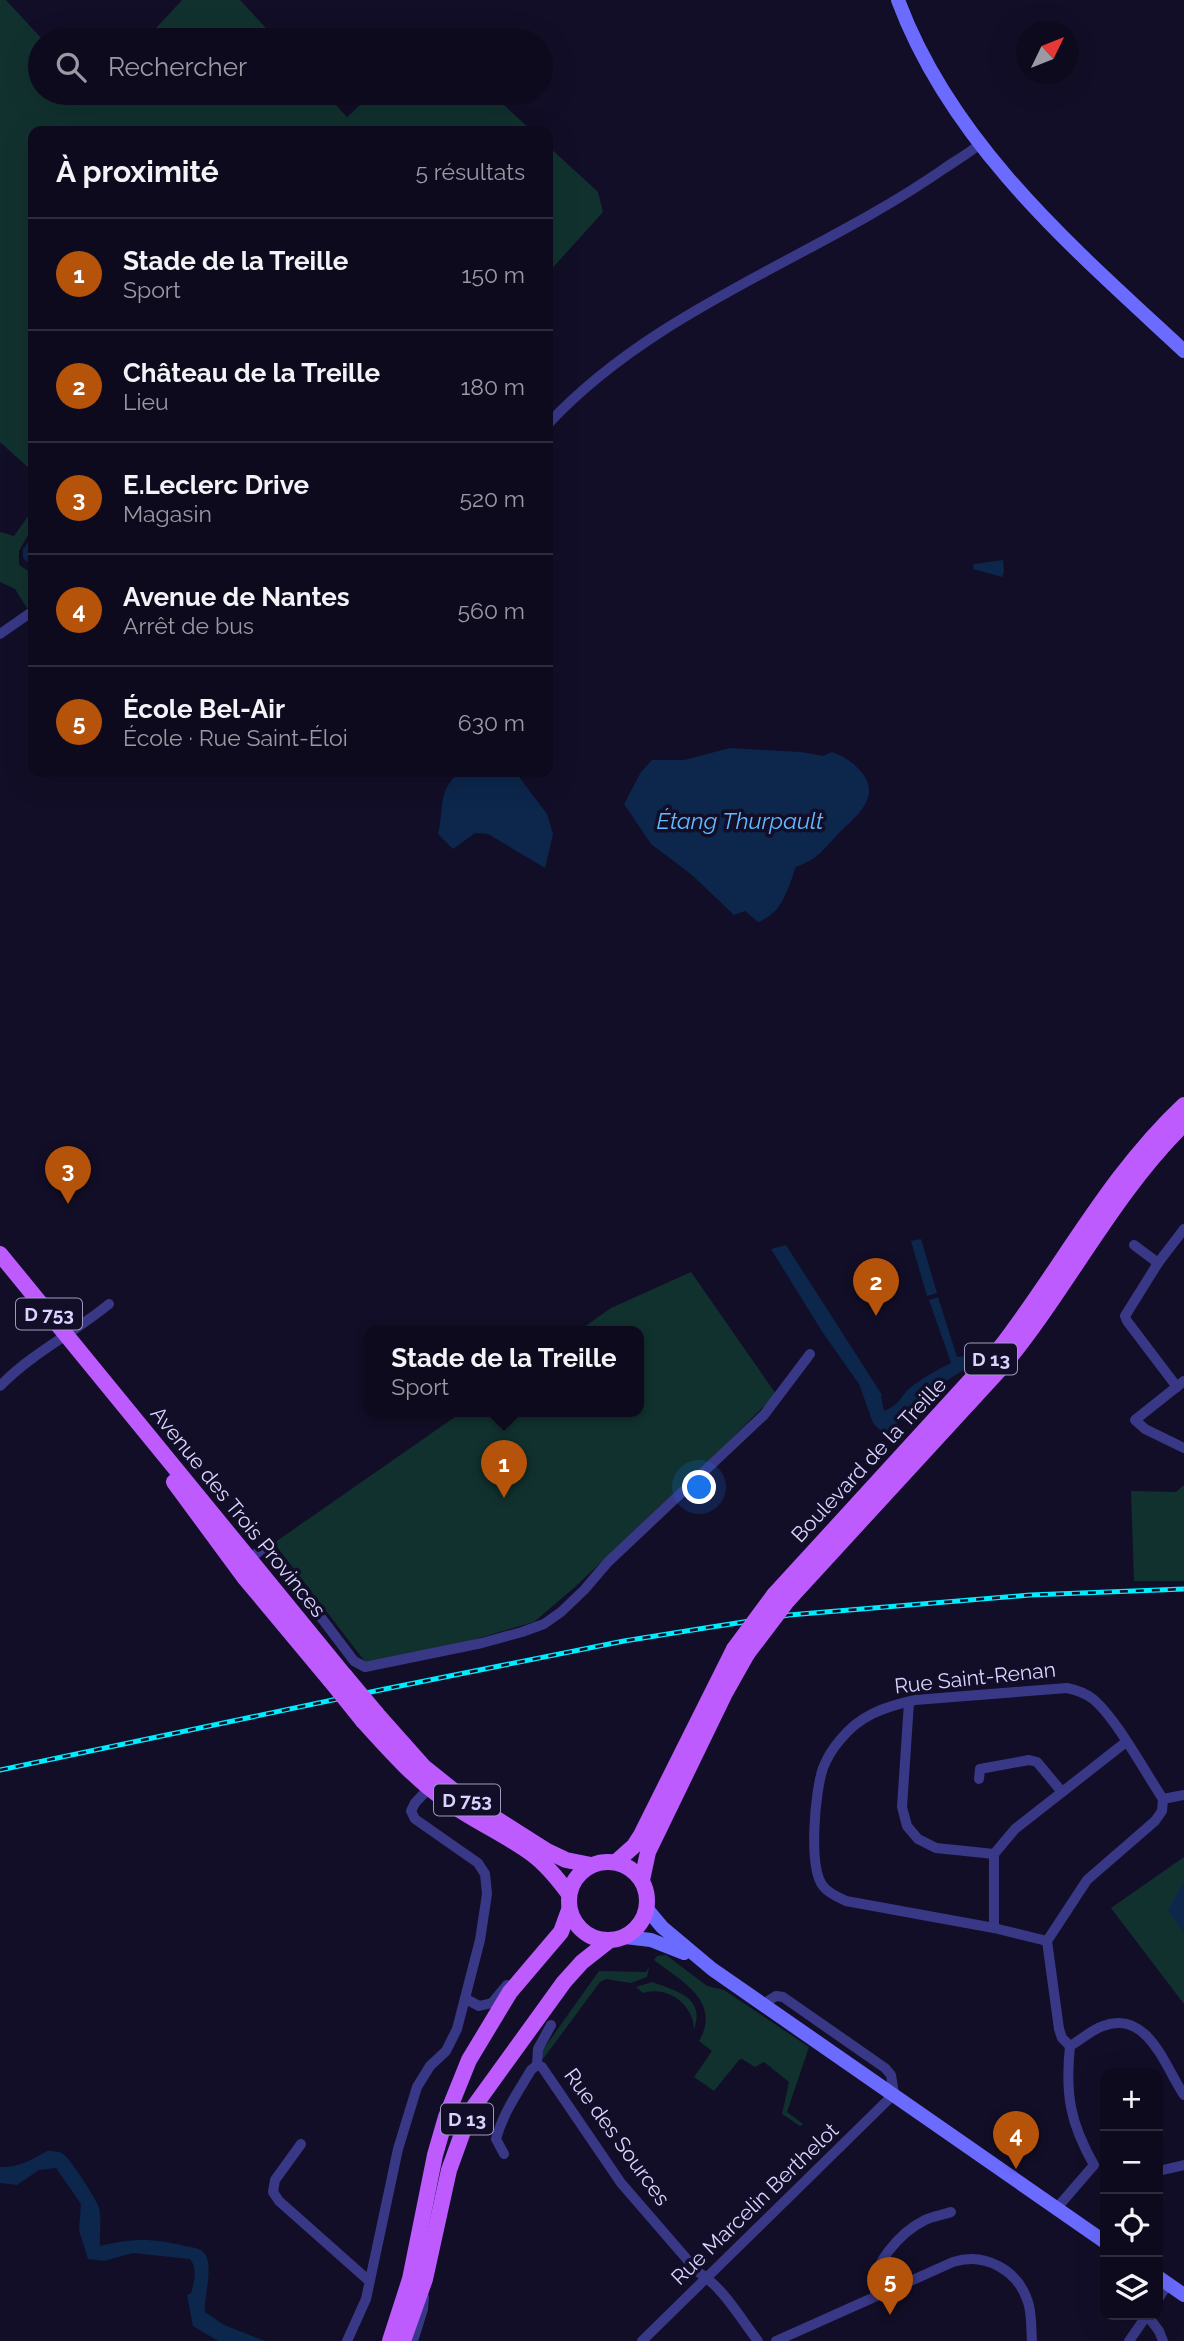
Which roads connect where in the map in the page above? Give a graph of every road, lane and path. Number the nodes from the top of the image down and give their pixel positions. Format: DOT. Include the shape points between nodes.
graph roads {
  1 [pos="898,0"];
  2 [pos="981,144"];
  3 [pos="1184,351"];
  4 [pos="553,419"];
  5 [pos="28,614"];
  6 [pos="0,634"];
  7 [pos="1184,1105"];
  8 [pos="1184,1124"];
  9 [pos="1184,1229"];
  10 [pos="1134,1245"];
  11 [pos="0,1254"];
  12 [pos="1158,1263"];
  13 [pos="109,1304"];
  14 [pos="67,1336"];
  15 [pos="810,1354"];
  16 [pos="98,1374"];
  17 [pos="1180,1384"];
  18 [pos="0,1386"];
  19 [pos="1184,1448"];
  20 [pos="250,1558"];
  21 [pos="244,1577"];
  22 [pos="781,1597"];
  23 [pos="740,1651"];
  24 [pos="337,1678"];
  25 [pos="909,1702"];
  26 [pos="369,1717"];
  27 [pos="1126,1742"];
  28 [pos="978,1779"];
  29 [pos="429,1788"];
  30 [pos="1062,1792"];
  31 [pos="1184,1796"];
  32 [pos="1163,1799"];
  33 [pos="995,1854"];
  34 [pos="616,1862"];
  35 [pos="591,1865"];
  36 [pos="642,1880"];
  37 [pos="569,1902"];
  38 [pos="647,1909"];
  39 [pos="994,1928"];
  40 [pos="618,1939"];
  41 [pos="1046,1941"];
  42 [pos="538,1958"];
  43 [pos="704,1963"];
  44 [pos="466,1999"];
  45 [pos="551,2025"];
  46 [pos="1070,2046"];
  47 [pos="537,2065"];
  48 [pos="894,2094"];
  49 [pos="1184,2095"];
  50 [pos="301,2144"];
  51 [pos="504,2154"];
  52 [pos="1184,2165"];
  53 [pos="1100,2166"];
  54 [pos="1163,2170"];
  55 [pos="1056,2209"];
  56 [pos="951,2212"];
  57 [pos="1100,2239"];
  58 [pos="706,2277"];
  59 [pos="425,2279"];
  60 [pos="368,2280"];
  61 [pos="1163,2281"];
  62 [pos="1184,2295"];
  63 [pos="876,2296"];
  64 [pos="1144,2320"];
  65 [pos="1151,2320"];
  66 [pos="347,2341"];
  67 [pos="390,2341"];
  68 [pos="403,2341"];
  69 [pos="413,2341"];
  70 [pos="642,2341"];
  71 [pos="758,2341"];
  72 [pos="776,2341"];
  73 [pos="1032,2341"];
  74 [pos="1129,2341"];
  75 [pos="1163,2341"];
  1 -- 2 [label="main road" via="926,64"];
  2 -- 3 [label="main road" via="1046,222"];
  2 -- 4 [label="street" via="918,187 722,296 623,358 592,380"];
  5 -- 6 [label="street"];
  7 -- 22 [label="main road, Boulevard de la Treille / D 13" via="1119,1177 1000,1348"];
  8 -- 22 [label="main road, Boulevard de la Treille / D 13" via="1122,1197 1011,1357"];
  9 -- 12 [label="street"];
  10 -- 12 [label="street"];
  11 -- 14 [label="main road, Avenue des Trois Provinces / D 753"];
  12 -- 17 [label="street" via="1125,1316"];
  13 -- 14 [label="street"];
  14 -- 16 [label="main road, Avenue des Trois Provinces / D 753"];
  14 -- 18 [label="street"];
  15 -- 20 [label="street" via="765,1415 544,1624 482,1643 365,1667 354,1661 267,1546"];
  16 -- 20 [label="main road, Avenue des Trois Provinces / D 753"];
  16 -- 21 [label="main road, Avenue des Trois Provinces / D 753"];
  17 -- 19 [label="street" via="1135,1420"];
  20 -- 21 [label="street" via="242,1564"];
  20 -- 24 [label="main road, Avenue des Trois Provinces / D 753"];
  21 -- 24 [label="main road, Avenue des Trois Provinces / D 753"];
  22 -- 23 [label="main road, Boulevard de la Treille / D 13, bridge"];
  23 -- 34 [label="main road, Boulevard de la Treille / D 13" via="645,1828"];
  23 -- 36 [label="main road, Boulevard de la Treille / D 13" via="648,1852"];
  24 -- 26 [label="main road, D 753, bridge"];
  25 -- 27 [label="street, Rue Saint-Renan" via="1067,1688 1092,1698"];
  25 -- 33 [label="street" via="902,1807 907,1826 918,1839 936,1848"];
  25 -- 39 [label="street, Rue Saint-Renan" via="864,1716 828,1756 818,1794 815,1857 819,1877 823,1886 846,1901"];
  26 -- 29 [label="main road, D 753" via="403,1765"];
  26 -- 35 [label="main road, D 753" via="459,1795 547,1851"];
  27 -- 30 [label="street"];
  27 -- 32 [label="street, Rue Saint-Renan"];
  28 -- 30 [label="street" via="980,1769 1029,1760 1041,1765"];
  29 -- 37 [label="main road, D 753" via="534,1855 555,1875"];
  29 -- 44 [label="street" via="411,1811 415,1819 478,1863 485,1874 487,1894"];
  30 -- 33 [label="street" via="1015,1829"];
  31 -- 32 [label="street"];
  32 -- 41 [label="street" via="1155,1821 1087,1880"];
  33 -- 39 [label="street"];
  34 -- 35 [label="main road"];
  34 -- 36 [label="main road" via="631,1868"];
  35 -- 37 [label="main road" via="580,1873"];
  36 -- 38 [label="main road"];
  37 -- 40 [label="main road" via="575,1923 584,1933 597,1939"];
  37 -- 42 [label="main road, D 13" via="561,1932"];
  38 -- 40 [label="main road" via="643,1919"];
  38 -- 43 [label="main road"];
  39 -- 41 [label="street, Rue Saint-Renan"];
  40 -- 43 [label="main road" via="651,1940"];
  40 -- 59 [label="main road, D 13" via="582,1962 564,1982 470,2112 449,2170"];
  41 -- 46 [label="street" via="1059,2029"];
  42 -- 44 [label="street" via="522,1967 492,2003 479,2006"];
  42 -- 67 [label="main road, D 13" via="484,2032 446,2117 410,2279"];
  43 -- 48 [label="main road"];
  44 -- 60 [label="street" via="446,2051 417,2087"];
  45 -- 47 [label="street" via="538,2049"];
  46 -- 49 [label="street" via="1102,2026 1135,2026 1151,2038"];
  46 -- 53 [label="street" via="1070,2111 1080,2139"];
  47 -- 51 [label="street, Rue des Sources" via="499,2128 496,2139"];
  47 -- 58 [label="street, Rue des Sources" via="621,2183"];
  48 -- 55 [label="main road"];
  48 -- 58 [label="street, Rue Marcelin Berthelot"];
  50 -- 60 [label="street" via="275,2180 273,2192"];
  52 -- 54 [label="street"];
  53 -- 55 [label="street"];
  55 -- 57 [label="main road"];
  56 -- 63 [label="street" via="926,2219 901,2238 879,2269"];
  58 -- 70 [label="street, Rue Marcelin Berthelot"];
  58 -- 71 [label="street, Rue des Sources"];
  59 -- 68 [label="main road, D 13"];
  59 -- 69 [label="street" via="423,2309"];
  60 -- 66 [label="street" via="366,2299"];
  61 -- 62 [label="main road"];
  63 -- 72 [label="street"];
  63 -- 73 [label="street" via="963,2259 997,2265 1017,2279 1024,2293"];
  64 -- 74 [label="street"];
  65 -- 75 [label="street"];
}
